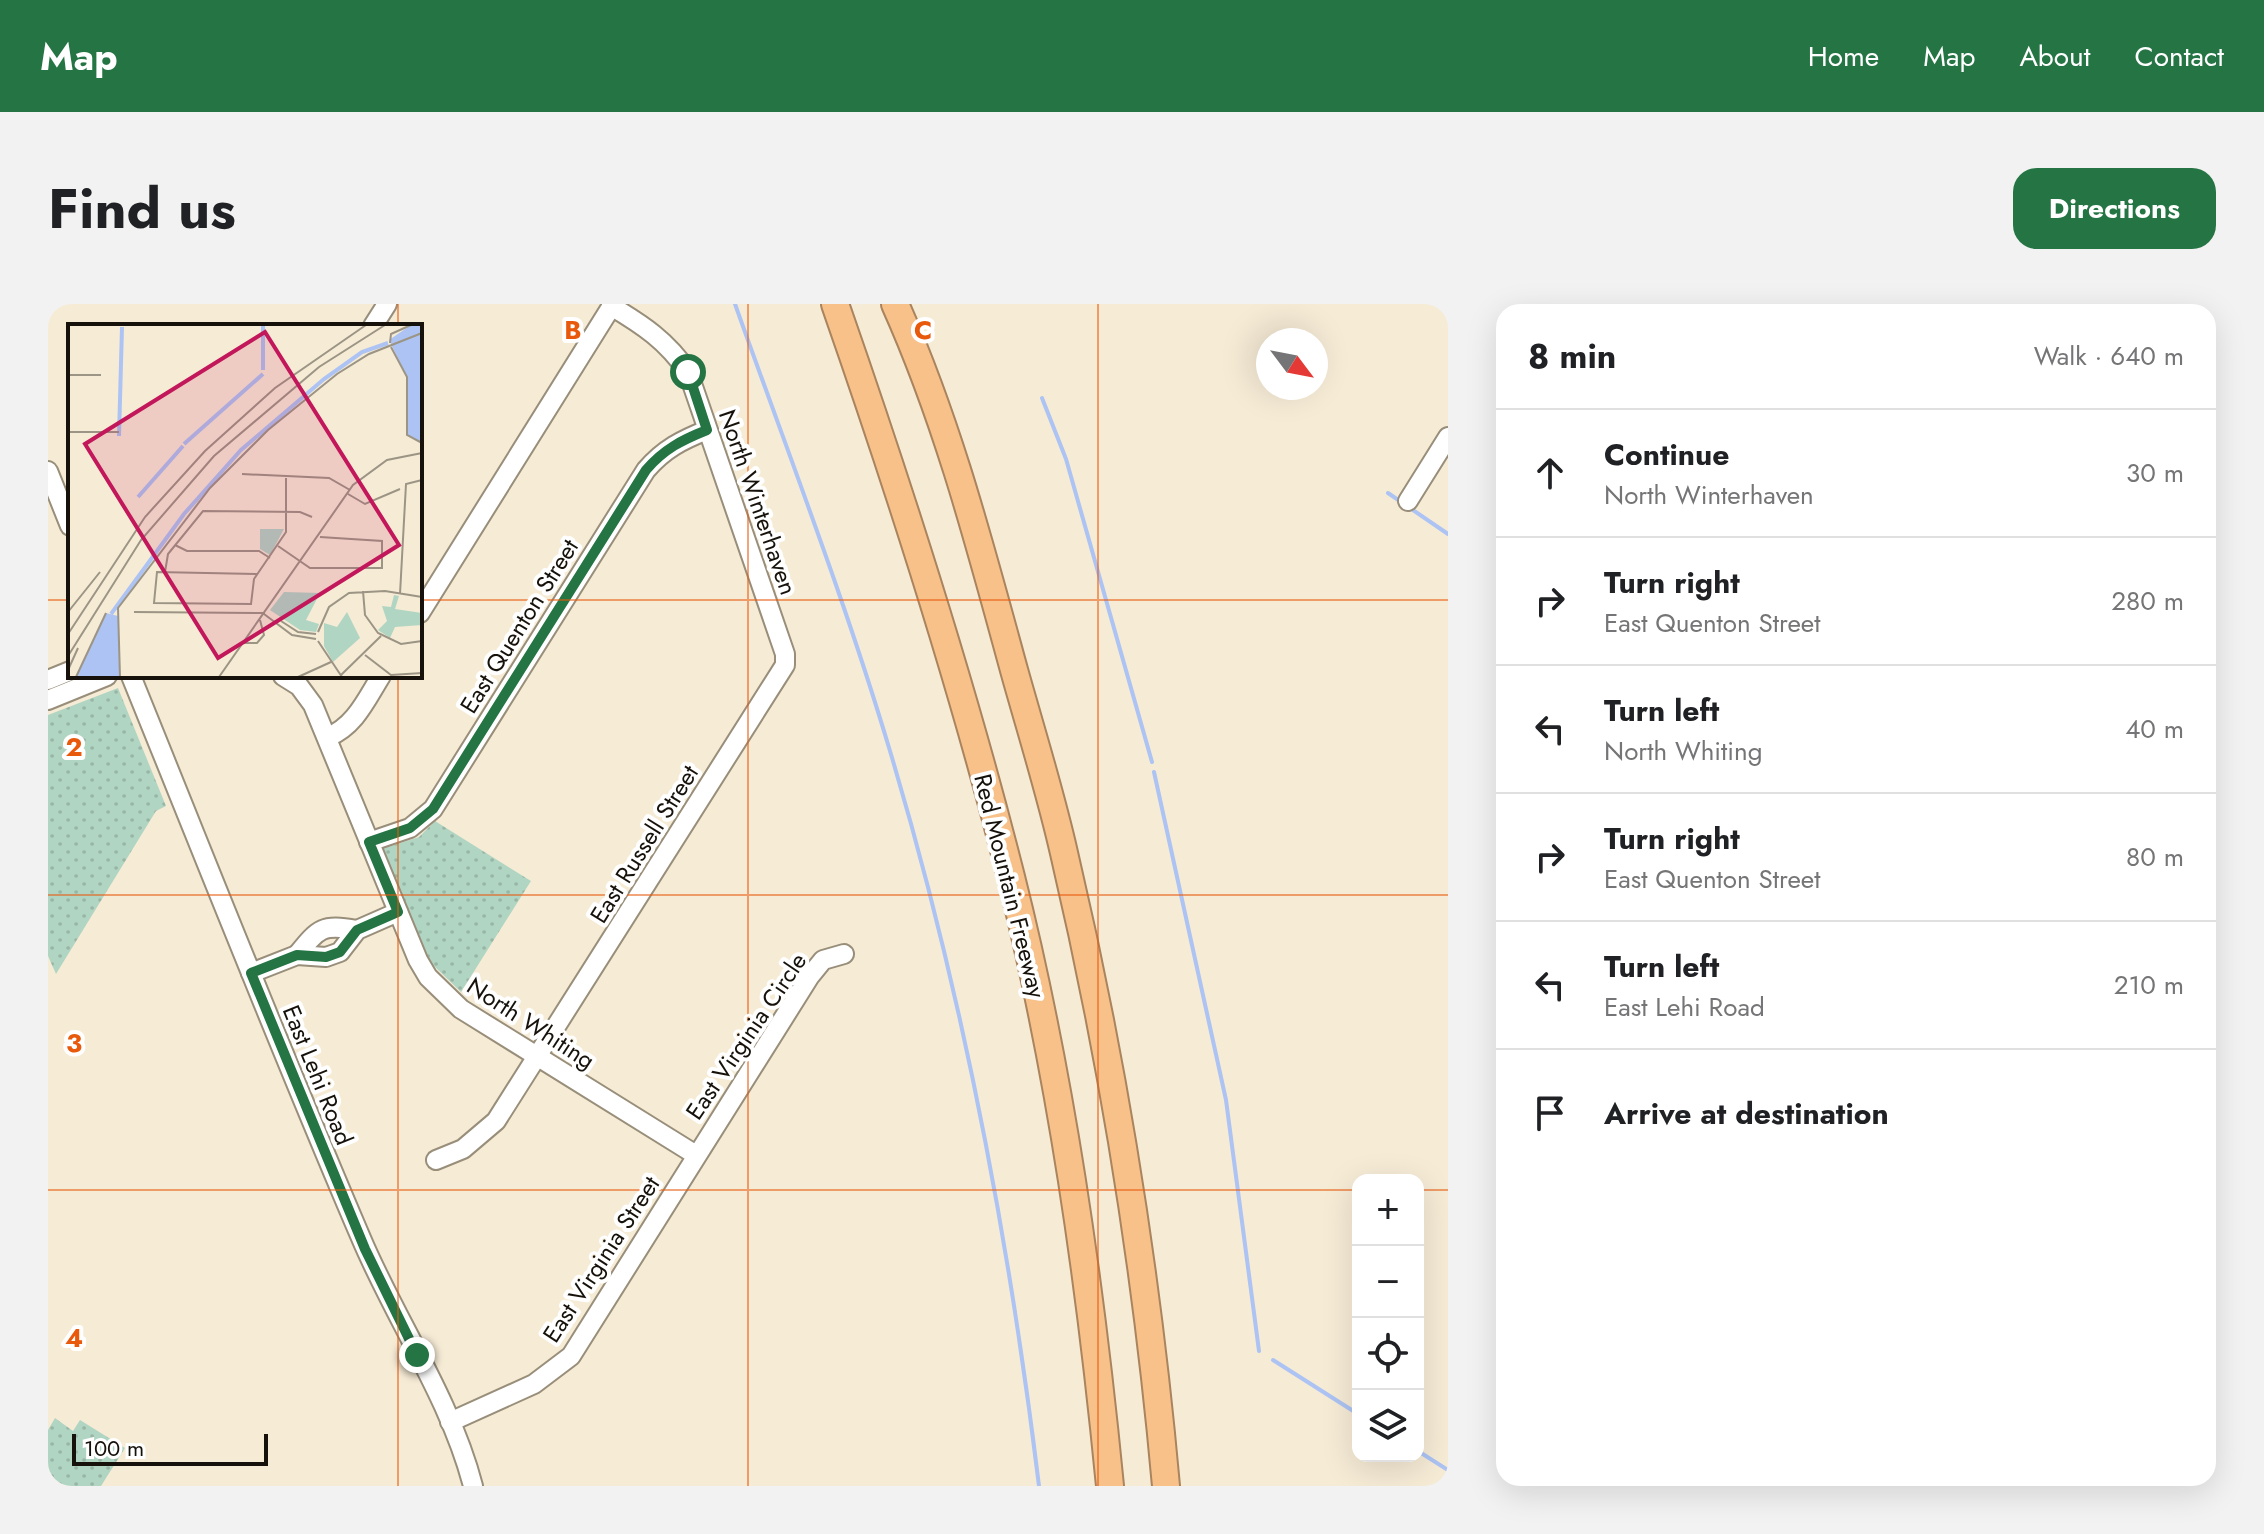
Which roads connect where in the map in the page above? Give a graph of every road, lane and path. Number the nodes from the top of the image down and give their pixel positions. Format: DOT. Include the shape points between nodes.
graph roads {
  1 [pos="387,304"];
  2 [pos="835,304"];
  3 [pos="895,304"];
  4 [pos="906,304"];
  5 [pos="612,305"];
  6 [pos="374,324"];
  7 [pos="927,375"];
  8 [pos="707,430"];
  9 [pos="1448,437"];
  10 [pos="48,471"];
  11 [pos="1408,501"];
  12 [pos="68,521"];
  13 [pos="422,610"];
  14 [pos="785,654"];
  15 [pos="68,672"];
  16 [pos="102,678"];
  17 [pos="132,678"];
  18 [pos="286,678"];
  19 [pos="380,678"];
  20 [pos="48,680"];
  21 [pos="48,700"];
  22 [pos="328,737"];
  23 [pos="369,842"];
  24 [pos="398,912"];
  25 [pos="357,930"];
  26 [pos="844,954"];
  27 [pos="297,955"];
  28 [pos="251,973"];
  29 [pos="536,1058"];
  30 [pos="696,1155"];
  31 [pos="436,1160"];
  32 [pos="450,1422"];
  33 [pos="473,1486"];
  34 [pos="1110,1486"];
  35 [pos="1166,1486"];
  1 -- 6 [label="street"];
  2 -- 34 [label="highway, Red Mountain Freeway" via="921,554 1011,876 1069,1164"];
  3 -- 7 [label="highway"];
  4 -- 7 [label="highway"];
  5 -- 8 [label="street, North Winterhaven" via="670,346 688,372"];
  5 -- 13 [label="street"];
  7 -- 35 [label="highway" via="974,524 1093,981 1125,1153"];
  8 -- 14 [label="street, North Winterhaven"];
  8 -- 23 [label="street, East Quenton Street" via="676,443 646,470 433,809 410,828"];
  9 -- 11 [label="street"];
  10 -- 12 [label="street"];
  14 -- 29 [label="street, East Russell Street" via="777,679"];
  15 -- 20 [label="street"];
  16 -- 21 [label="street"];
  17 -- 28 [label="street, East Lehi Road"];
  18 -- 22 [label="street, North Whiting" via="313,705"];
  19 -- 22 [label="street" via="354,719"];
  22 -- 23 [label="street, North Whiting"];
  23 -- 24 [label="street, North Whiting"];
  24 -- 25 [label="street"];
  24 -- 29 [label="street, North Whiting" via="418,960 443,993"];
  25 -- 27 [label="street" via="340,952 326,957"];
  25 -- 27 [label="street" via="332,926 317,931"];
  26 -- 30 [label="street, East Virginia Circle" via="823,960 810,976"];
  27 -- 28 [label="street"];
  28 -- 32 [label="street, East Lehi Road" via="365,1249"];
  29 -- 30 [label="street, North Whiting"];
  29 -- 31 [label="street, East Russell Street" via="486,1133"];
  30 -- 32 [label="street, East Virginia Street" via="571,1356 534,1384"];
  32 -- 33 [label="street, East Lehi Road"];
}
